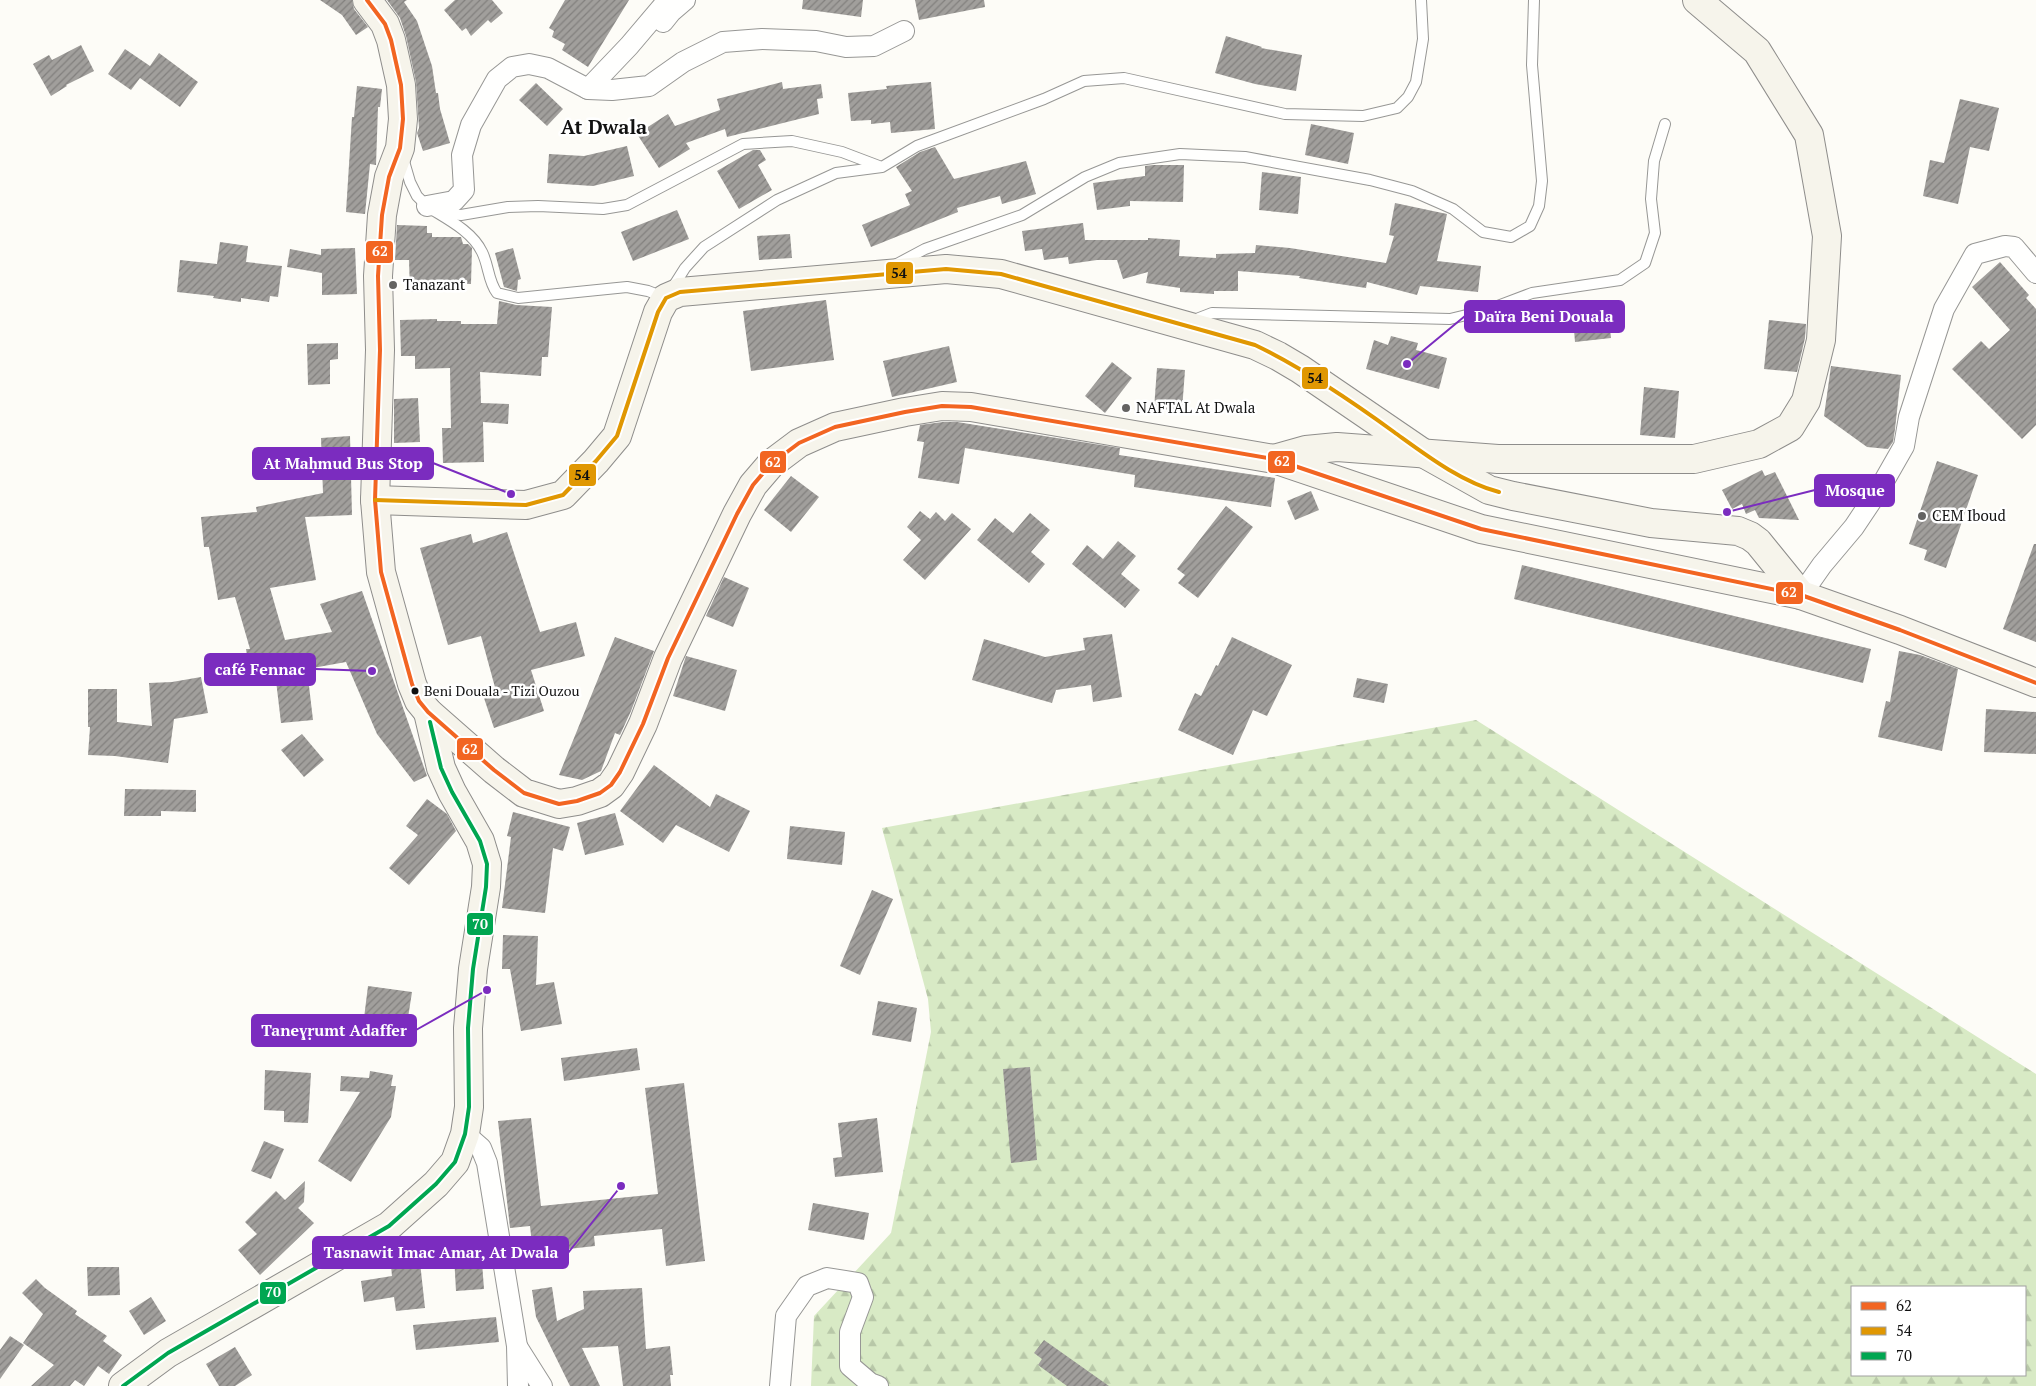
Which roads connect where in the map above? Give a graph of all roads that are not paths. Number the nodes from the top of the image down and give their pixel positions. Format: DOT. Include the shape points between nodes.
graph roads {
  1 [pos="367,0"];
  2 [pos="668,0"];
  3 [pos="685,0"];
  4 [pos="1421,0"];
  5 [pos="1534,0"];
  6 [pos="1697,0"];
  7 [pos="904,31"];
  8 [pos="629,46"];
  9 [pos="588,89"];
  10 [pos="1665,124"];
  11 [pos="400,148"];
  12 [pos="882,167"];
  13 [pos="427,206"];
  14 [pos="2036,273"];
  15 [pos="876,275"];
  16 [pos="666,298"];
  17 [pos="1188,326"];
  18 [pos="1423,454"];
  19 [pos="1274,459"];
  20 [pos="375,500"];
  21 [pos="1801,595"];
  22 [pos="2036,683"];
  23 [pos="428,712"];
  24 [pos="465,1134"];
  25 [pos="517,1346"];
  26 [pos="123,1386"];
  27 [pos="518,1386"];
  28 [pos="542,1386"];
  29 [pos="780,1386"];
  30 [pos="878,1386"];
  1 -- 11 [label="main road" via="385,24 391,40 401,85 403,119"];
  2 -- 8 [label="street"];
  3 -- 8 [label="street" via="656,31"];
  4 -- 12 [label="lane" via="1423,40 1416,82 1397,108 1363,116 1285,114 1124,78 1084,81 917,146"];
  5 -- 15 [label="lane" via="1532,65 1542,181 1539,206 1530,226 1511,237 1483,232 1453,209 1412,191 1370,180 1245,157 1180,154 1119,163 1085,177 1022,215 925,249"];
  6 -- 18 [label="main road" via="1757,51 1809,135 1827,236 1820,340 1806,401 1790,427 1758,444 1694,459 1498,459"];
  7 -- 9 [label="street" via="874,46 846,47 816,41 723,42 683,62 649,86"];
  8 -- 9 [label="street"];
  9 -- 13 [label="street" via="548,68 529,64 512,67 497,79 471,125 462,155 464,190 454,200"];
  10 -- 17 [label="lane" via="1654,161 1651,199 1655,233 1645,263 1620,280 1532,293 1487,310 1450,319 1212,313"];
  11 -- 13 [label="lane" via="410,182"];
  11 -- 20 [label="main road" via="389,177 378,276 380,350"];
  12 -- 13 [label="lane" via="842,152 792,141 743,144 626,205 603,209 515,207 461,215"];
  12 -- 16 [label="lane" via="836,173 777,200 704,247 685,268"];
  13 -- 16 [label="lane" via="474,240 483,253 491,285 497,293 518,298 627,287"];
  14 -- 21 [label="street" via="2014,246 1976,254 1944,309 1912,408 1904,446 1870,504"];
  15 -- 16 [label="main road" via="680,292"];
  15 -- 17 [label="main road" via="946,269 1001,274"];
  16 -- 20 [label="main road" via="658,312 617,436 563,495 526,505"];
  17 -- 18 [label="main road" via="1255,344 1278,356"];
  18 -- 19 [label="main road" via="1337,447 1306,450"];
  18 -- 21 [label="main road" via="1489,490 1513,496 1651,523 1738,531 1758,542"];
  19 -- 21 [label="main road" via="1481,529"];
  19 -- 23 [label="main road" via="971,407 942,406 835,427 799,443 771,464 753,485 668,658 643,724 620,772 600,793 559,804 524,793"];
  20 -- 23 [label="main road" via="381,572 412,684"];
  21 -- 22 [label="main road"];
  23 -- 24 [label="main road" via="441,768 480,841 486,864 486,887 473,969 469,1107"];
  24 -- 25 [label="street" via="481,1148 487,1163"];
  24 -- 26 [label="main road" via="455,1162 436,1184 389,1226 168,1353"];
  25 -- 27 [label="street"];
  25 -- 28 [label="street"];
  29 -- 30 [label="street" via="786,1316 807,1286 827,1278 858,1283 863,1297 850,1332 850,1366"];
}
